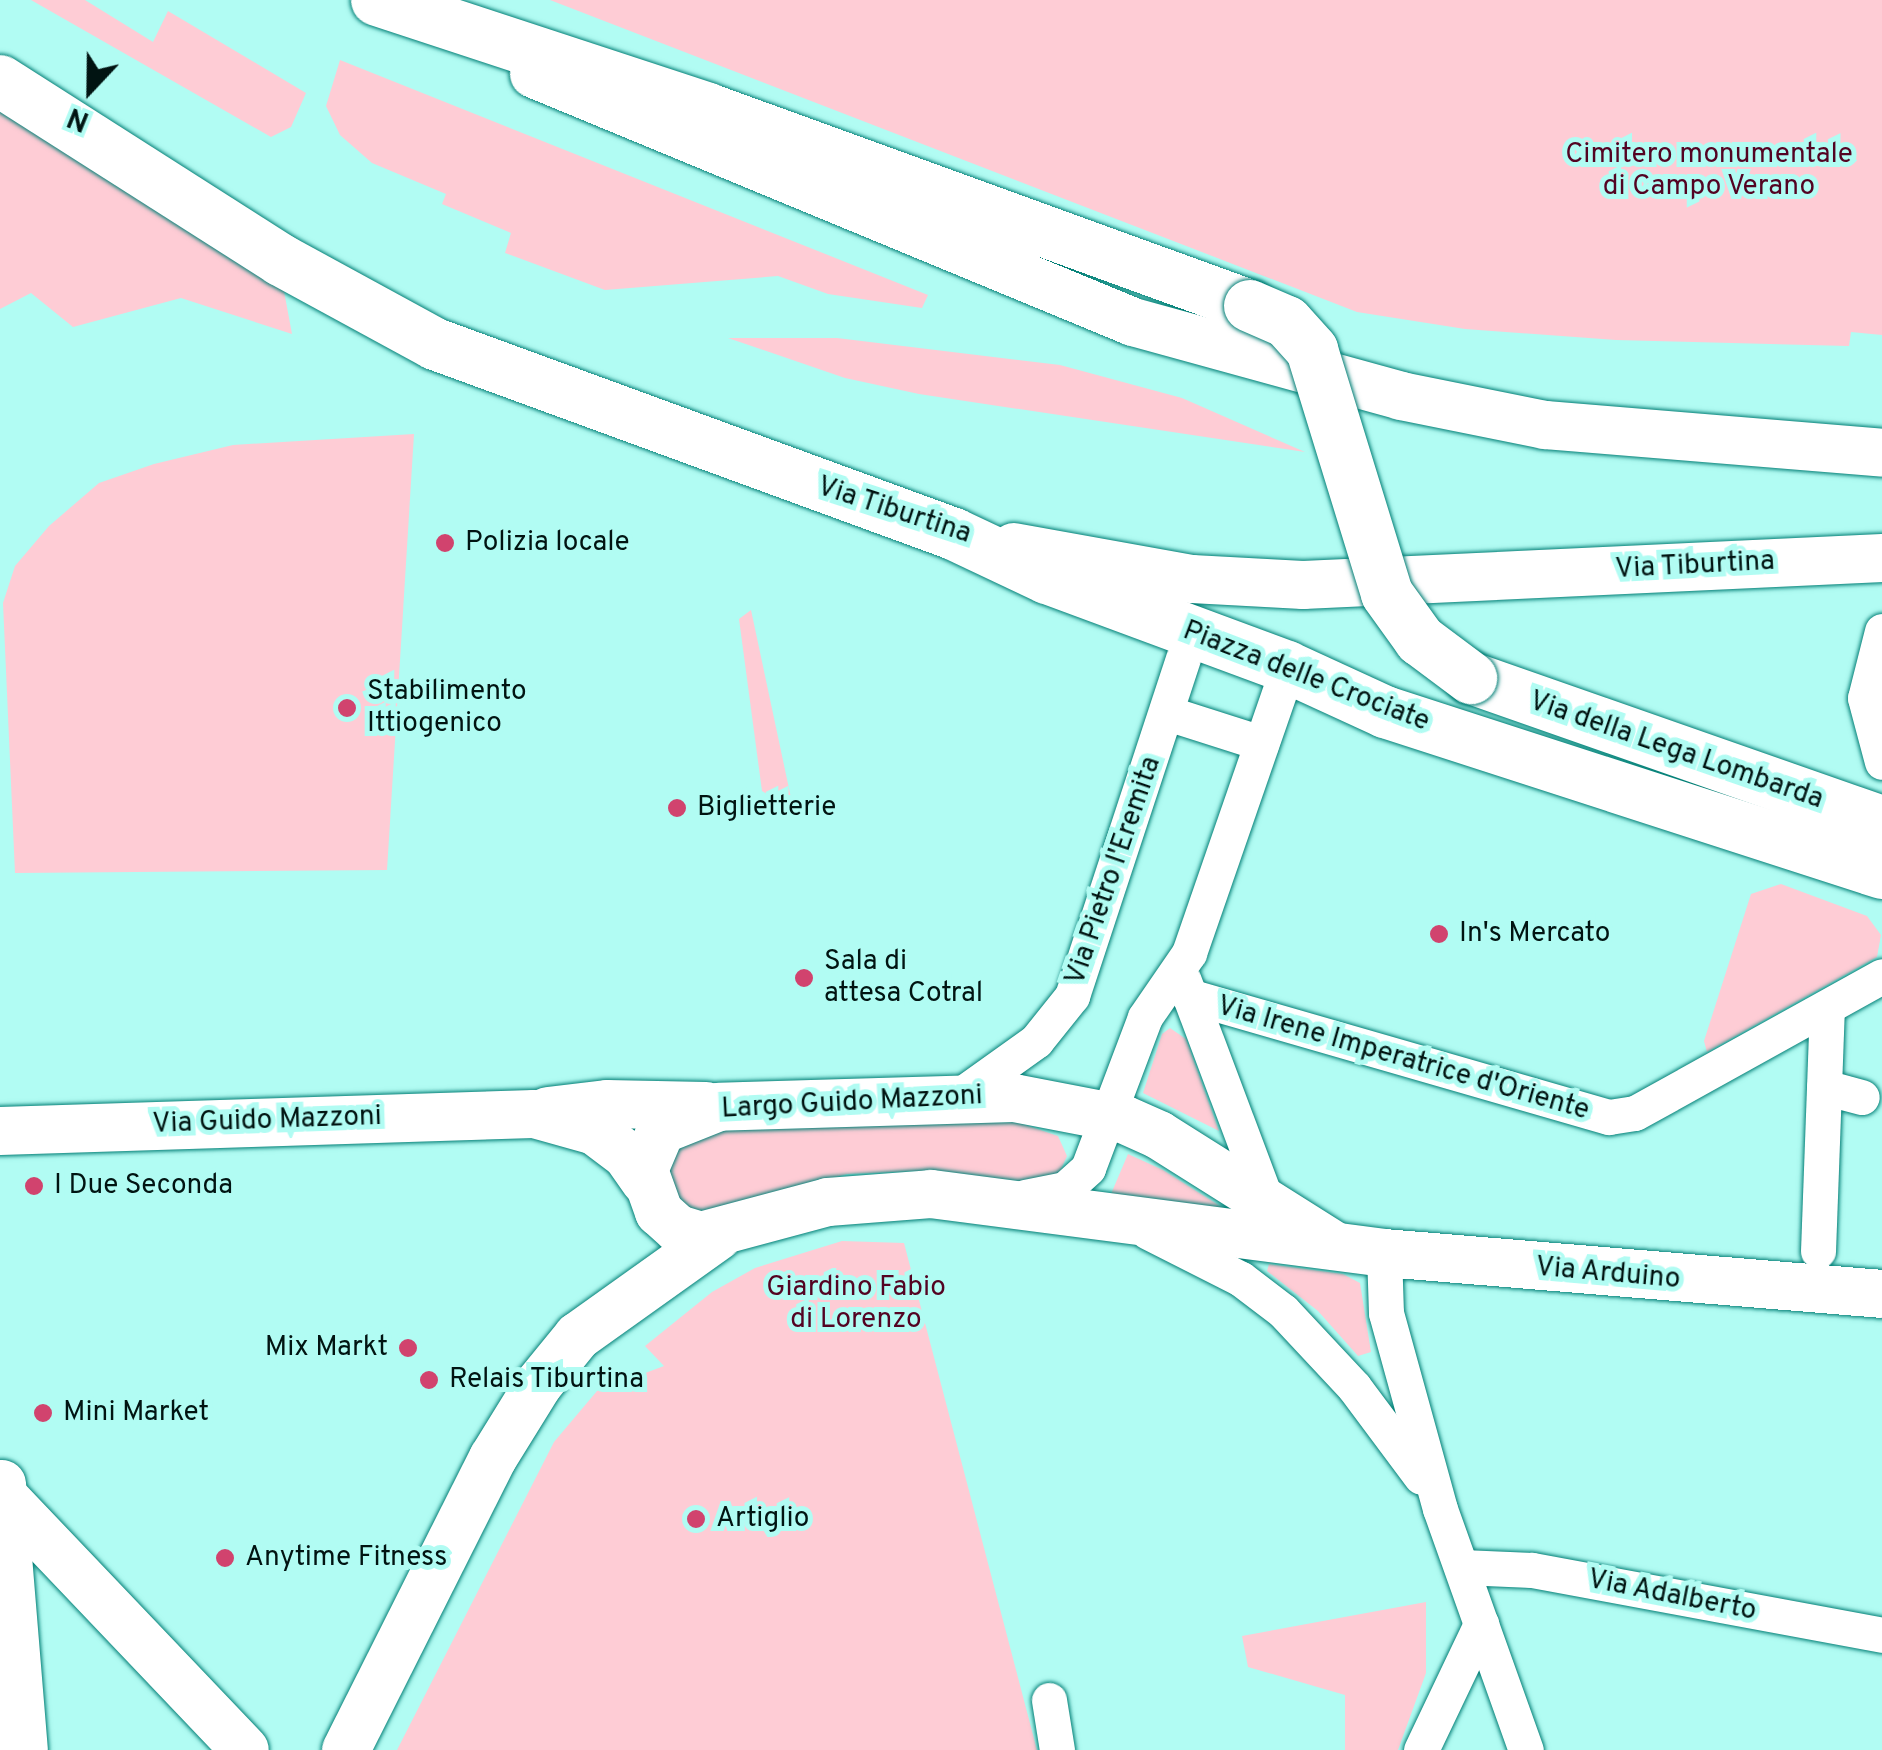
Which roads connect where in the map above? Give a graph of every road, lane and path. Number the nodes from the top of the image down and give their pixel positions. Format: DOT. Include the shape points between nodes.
graph roads {
  1 [pos="362,0"];
  2 [pos="377,0"];
  3 [pos="0,81"];
  4 [pos="1882,454"];
  5 [pos="954,534"];
  6 [pos="1882,558"];
  7 [pos="1882,632"];
  8 [pos="1183,658"];
  9 [pos="1280,690"];
  10 [pos="1167,714"];
  11 [pos="1261,743"];
  12 [pos="1882,762"];
  13 [pos="1667,799"];
  14 [pos="1882,822"];
  15 [pos="1882,873"];
  16 [pos="1882,976"];
  17 [pos="1185,984"];
  18 [pos="1827,1008"];
  19 [pos="1824,1087"];
  20 [pos="959,1096"];
  21 [pos="1862,1098"];
  22 [pos="719,1106"];
  23 [pos="534,1114"];
  24 [pos="1110,1116"];
  25 [pos="0,1131"];
  26 [pos="645,1181"];
  27 [pos="979,1200"];
  28 [pos="1268,1204"];
  29 [pos="1110,1218"];
  30 [pos="718,1236"];
  31 [pos="1334,1246"];
  32 [pos="1818,1251"];
  33 [pos="1384,1253"];
  34 [pos="1882,1294"];
  35 [pos="2,1485"];
  36 [pos="1440,1509"];
  37 [pos="1462,1567"];
  38 [pos="5,1593"];
  39 [pos="116,1617"];
  40 [pos="1481,1624"];
  41 [pos="1882,1635"];
  42 [pos="1048,1700"];
  43 [pos="24,1750"];
  44 [pos="244,1750"];
  45 [pos="346,1750"];
  46 [pos="1057,1750"];
  47 [pos="1421,1750"];
  48 [pos="1526,1750"];
  1 -- 4 [label="street" via="1133,322 1401,396 1530,423"];
  2 -- 14 [label="main road, Via della Lega Lombarda, bridge" via="708,108 1286,322 1312,350 1386,594 1420,640 1471,678"];
  3 -- 5 [label="main road, Via Tiburtina" via="281,260 435,344"];
  5 -- 6 [label="street, Via Tiburtina" via="1158,574 1286,585"];
  5 -- 13 [label="main road, Piazza delle Crociate" via="1057,582 1286,667 1385,712"];
  7 -- 12 [label="street" via="1865,698"];
  8 -- 10 [label="street, Via Pietro l'Eremita"];
  9 -- 11 [label="street"];
  10 -- 11 [label="street"];
  10 -- 20 [label="street, Via Pietro l'Eremita" via="1068,1002 1036,1041"];
  11 -- 17 [label="street"];
  13 -- 15 [label="main road, Via della Lega Lombarda"];
  16 -- 18 [label="street, Via Irene Imperatrice d'Oriente"];
  17 -- 18 [label="street, Via Irene Imperatrice d'Oriente" via="1609,1118 1636,1113"];
  17 -- 24 [label="street" via="1145,1017"];
  17 -- 28 [label="street"];
  18 -- 19 [label="street"];
  19 -- 21 [label="street"];
  19 -- 32 [label="street"];
  20 -- 22 [label="street, Largo Guido Mazzoni"];
  20 -- 24 [label="street, Largo Guido Mazzoni" via="1014,1098"];
  22 -- 23 [label="street, Via Guido Mazzoni" via="607,1104"];
  22 -- 26 [label="street, Largo Guido Mazzoni" via="661,1130 649,1149"];
  23 -- 25 [label="street, Via Guido Mazzoni"];
  23 -- 26 [label="street, Via Guido Mazzoni" via="595,1131 626,1154"];
  24 -- 27 [label="street" via="1088,1168 1072,1186"];
  24 -- 28 [label="street, Largo Guido Mazzoni" via="1173,1142"];
  26 -- 30 [label="street" via="659,1212 678,1229"];
  27 -- 29 [label="street"];
  27 -- 30 [label="street" via="872,1194"];
  28 -- 31 [label="street, Largo Guido Mazzoni"];
  29 -- 31 [label="street"];
  29 -- 36 [label="street" via="1190,1251 1283,1311 1354,1387"];
  30 -- 45 [label="street" via="578,1336 538,1385 493,1458"];
  31 -- 33 [label="street, Via Arduino"];
  33 -- 34 [label="street, Via Arduino"];
  33 -- 36 [label="street" via="1386,1313"];
  35 -- 38 [label="street"];
  35 -- 39 [label="street"];
  36 -- 37 [label="street"];
  37 -- 40 [label="street"];
  37 -- 41 [label="street, Via Adalberto" via="1532,1570"];
  38 -- 39 [label="street" via="57,1598"];
  38 -- 43 [label="street"];
  39 -- 44 [label="street"];
  40 -- 47 [label="street"];
  40 -- 48 [label="street"];
  42 -- 46 [label="street"];
}
